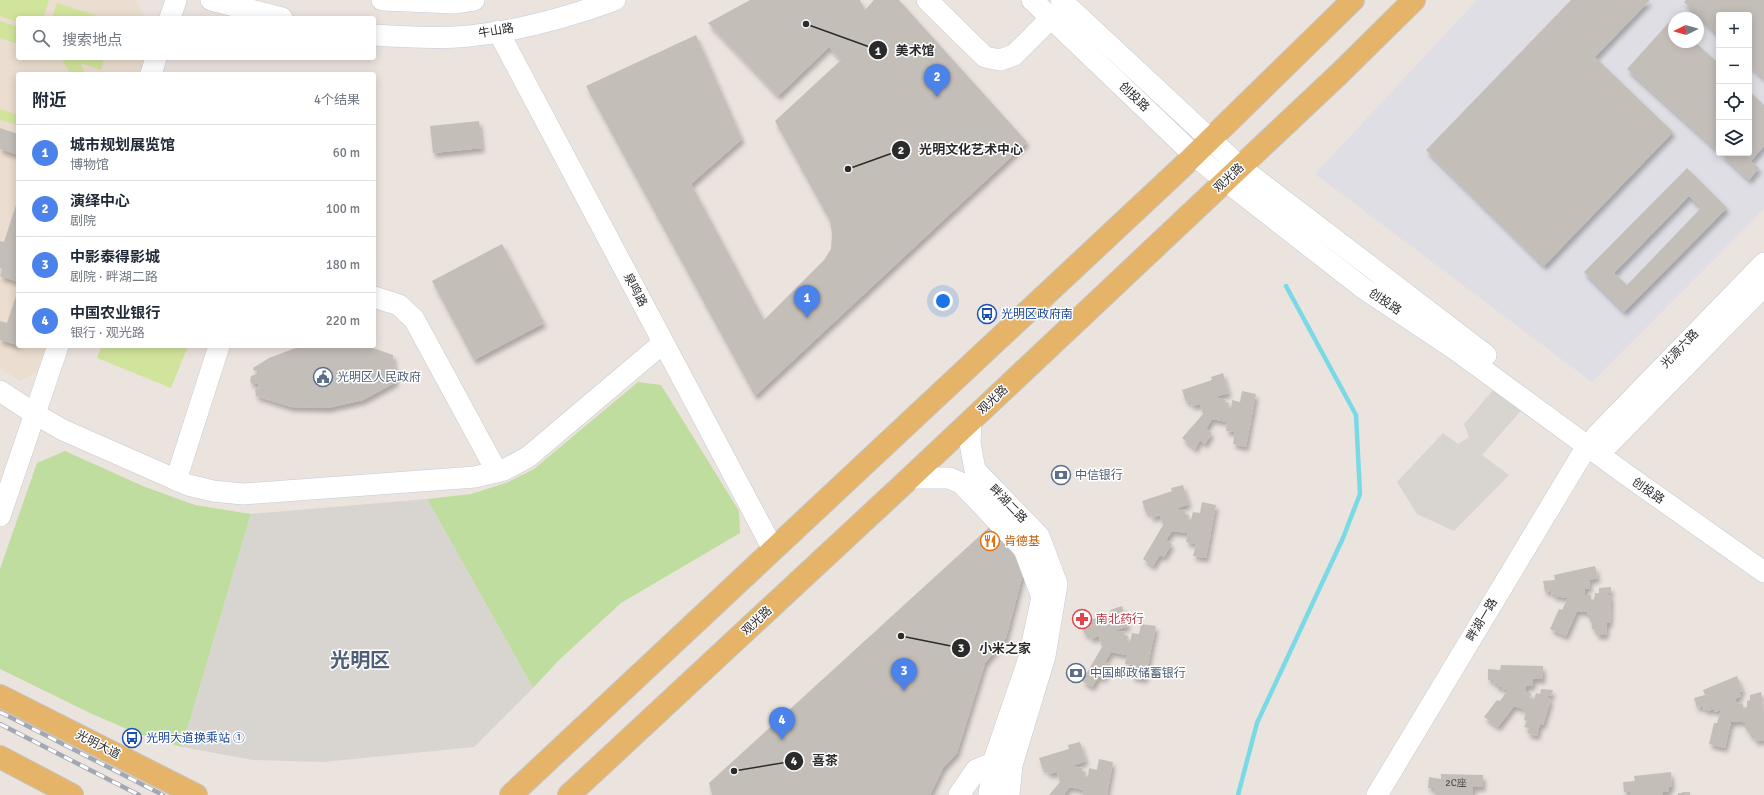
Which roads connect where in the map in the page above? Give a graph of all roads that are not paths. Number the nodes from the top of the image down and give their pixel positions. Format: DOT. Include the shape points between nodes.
graph roads {
  1 [pos="176,0"];
  2 [pos="211,0"];
  3 [pos="382,0"];
  4 [pos="474,0"];
  5 [pos="615,0"];
  6 [pos="927,0"];
  7 [pos="1032,0"];
  8 [pos="1061,0"];
  9 [pos="1354,0"];
  10 [pos="1414,0"];
  11 [pos="171,16"];
  12 [pos="274,16"];
  13 [pos="1051,18"];
  14 [pos="498,31"];
  15 [pos="376,35"];
  16 [pos="155,60"];
  17 [pos="152,72"];
  18 [pos="1210,140"];
  19 [pos="1194,155"];
  20 [pos="1233,174"];
  21 [pos="1764,262"];
  22 [pos="1764,286"];
  23 [pos="376,297"];
  24 [pos="663,343"];
  25 [pos="57,348"];
  26 [pos="218,348"];
  27 [pos="0,391"];
  28 [pos="35,414"];
  29 [pos="971,421"];
  30 [pos="1597,442"];
  31 [pos="497,472"];
  32 [pos="910,478"];
  33 [pos="176,480"];
  34 [pos="0,516"];
  35 [pos="773,549"];
  36 [pos="1764,555"];
  37 [pos="1764,572"];
  38 [pos="0,696"];
  39 [pos="0,757"];
  40 [pos="993,763"];
  41 [pos="72,795"];
  42 [pos="196,795"];
  43 [pos="511,795"];
  44 [pos="568,795"];
  45 [pos="960,795"];
  46 [pos="989,795"];
  47 [pos="1009,795"];
  48 [pos="1377,795"];
  1 -- 11 [label="street"];
  2 -- 12 [label="street"];
  3 -- 4 [label="street" via="454,3"];
  5 -- 14 [label="street, 牛山路"];
  6 -- 13 [label="street" via="985,57 1000,60 1014,55"];
  7 -- 13 [label="street, 创投路"];
  8 -- 18 [label="street, 创投路" via="1177,106"];
  9 -- 18 [label="main road"];
  10 -- 20 [label="main road, 观光路"];
  13 -- 19 [label="street, 创投路"];
  14 -- 15 [label="street, 牛山路" via="469,36 415,38"];
  14 -- 24 [label="street, 泉鸣路"];
  16 -- 17 [label="street"];
  18 -- 19 [label="main road"];
  18 -- 20 [label="street, 创投路"];
  19 -- 20 [label="street, 创投路"];
  19 -- 35 [label="main road"];
  20 -- 29 [label="main road, 观光路"];
  20 -- 30 [label="street, 创投路" via="1363,288"];
  21 -- 30 [label="street, 光源六路"];
  22 -- 30 [label="street, 光源六路"];
  23 -- 31 [label="street" via="399,305 414,319"];
  24 -- 31 [label="street" via="528,457"];
  24 -- 35 [label="street, 泉鸣路"];
  25 -- 28 [label="street"];
  26 -- 33 [label="street"];
  27 -- 28 [label="street"];
  28 -- 33 [label="street" via="64,430"];
  28 -- 34 [label="street"];
  29 -- 32 [label="main road, 观光路"];
  29 -- 47 [label="street, 畔湖二路" via="970,443 975,470 1038,536 1057,584 1045,656 1012,765"];
  30 -- 36 [label="street, 创投路"];
  30 -- 37 [label="street, 创投路"];
  30 -- 48 [label="street, 畔湖一路"];
  31 -- 33 [label="street" via="475,477 243,494 214,491"];
  32 -- 40 [label="street, 畔湖二路" via="949,478 960,483 1024,549 1042,597 1029,658"];
  32 -- 44 [label="main road, 观光路"];
  35 -- 43 [label="main road"];
  38 -- 42 [label="main road, 光明大道"];
  39 -- 41 [label="main road"];
  40 -- 45 [label="street" via="976,770"];
  40 -- 46 [label="street, 畔湖二路"];
}
